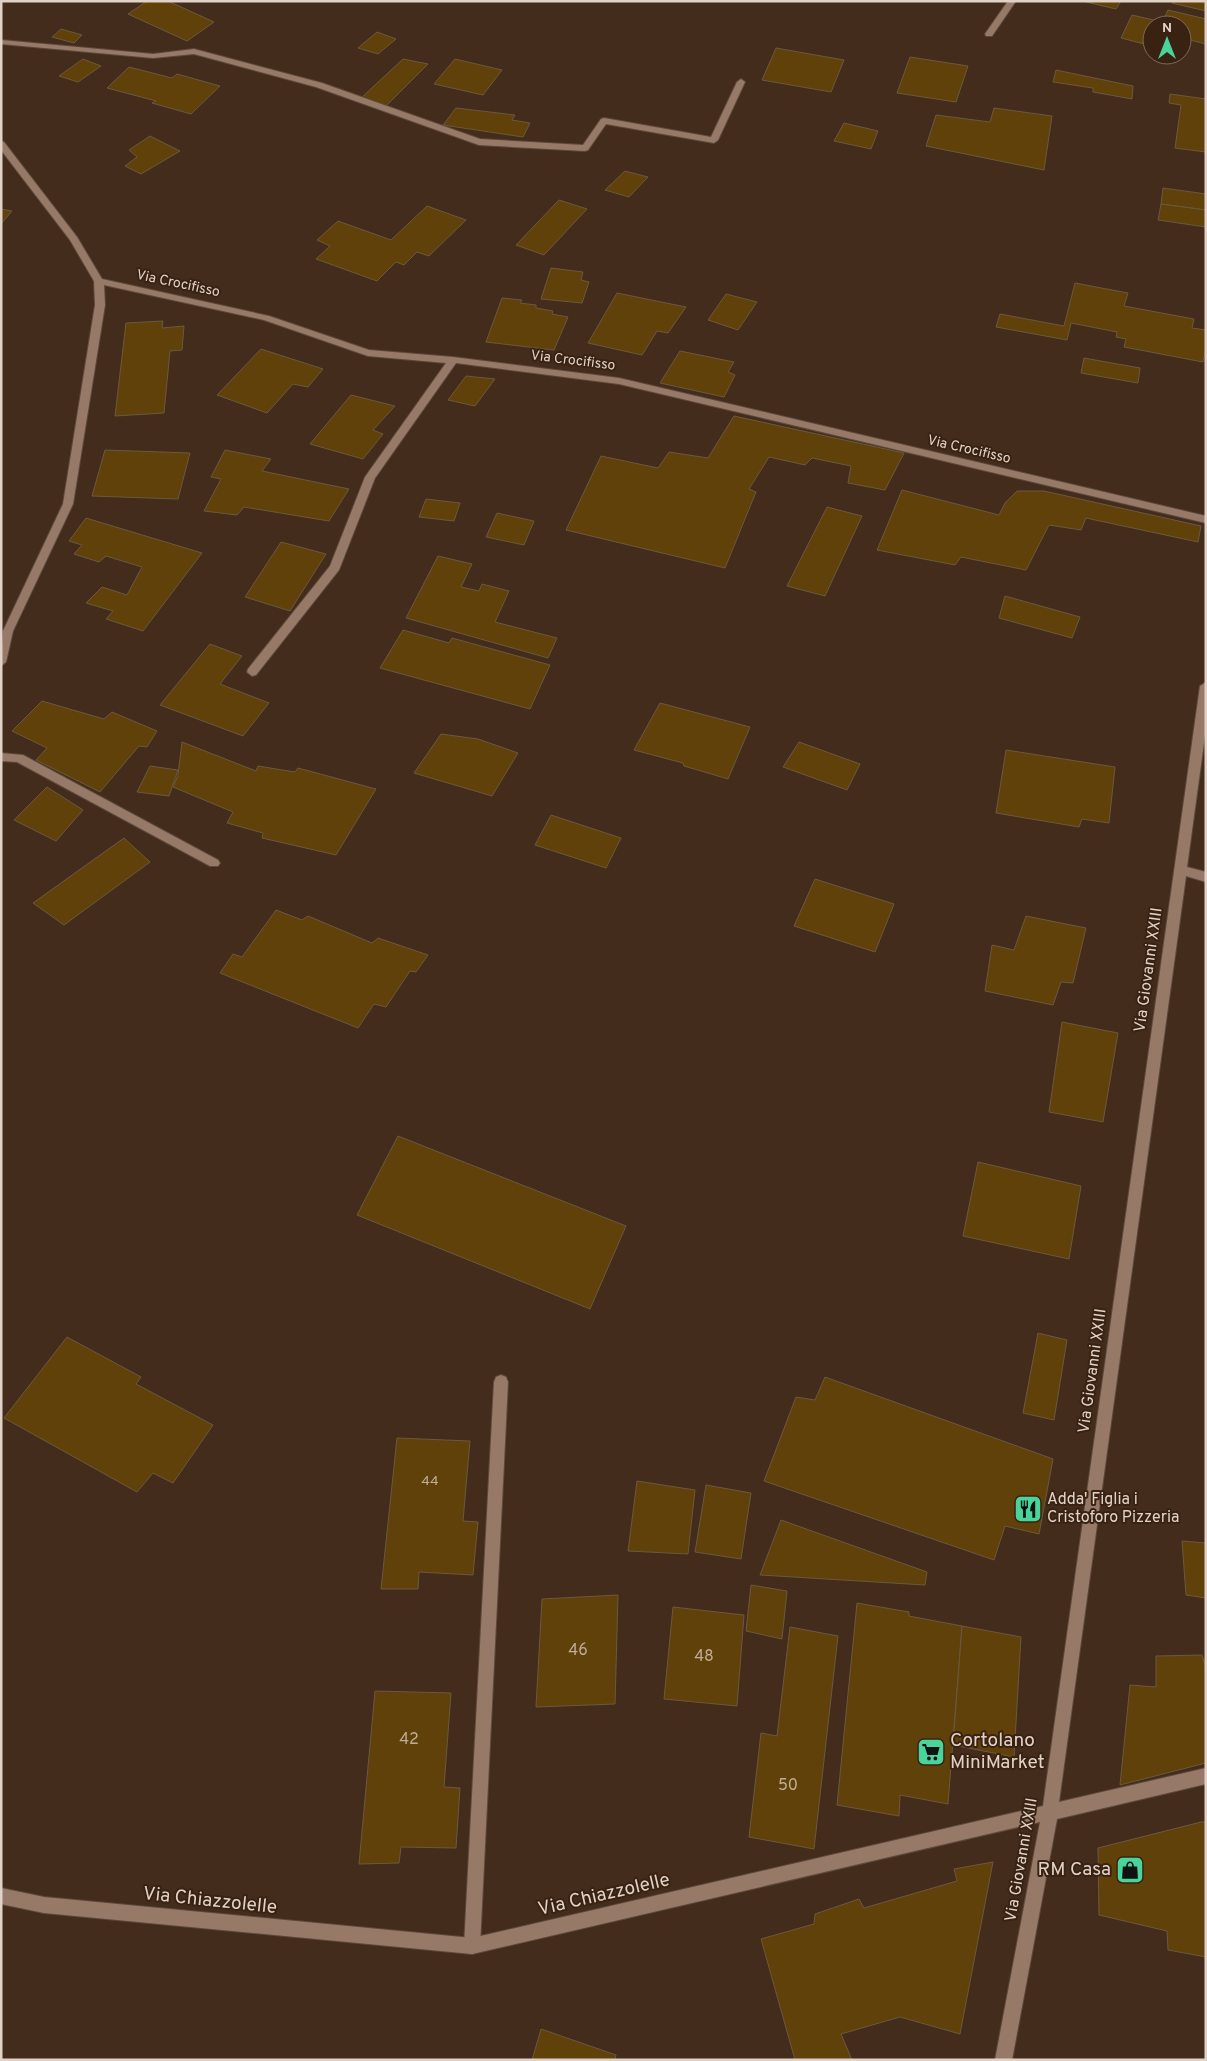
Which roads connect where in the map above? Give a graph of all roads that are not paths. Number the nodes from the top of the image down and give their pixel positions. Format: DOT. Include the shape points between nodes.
graph roads {
  1 [pos="1012,1"];
  2 [pos="989,34"];
  3 [pos="1,42"];
  4 [pos="741,82"];
  5 [pos="1,144"];
  6 [pos="99,281"];
  7 [pos="452,360"];
  8 [pos="1206,520"];
  9 [pos="1,662"];
  10 [pos="252,672"];
  11 [pos="1206,686"];
  12 [pos="1,757"];
  13 [pos="214,863"];
  14 [pos="1180,870"];
  15 [pos="1206,877"];
  16 [pos="501,1382"];
  17 [pos="1206,1776"];
  18 [pos="1050,1811"];
  19 [pos="1,1896"];
  20 [pos="472,1946"];
  21 [pos="1003,2060"];
  1 -- 2 [label="street"];
  3 -- 4 [label="street" via="153,56 194,50 319,85 479,142 528,146 585,148 604,121 714,140"];
  5 -- 6 [label="street" via="74,239"];
  6 -- 7 [label="street, Via Crocifisso" via="266,318 368,353"];
  6 -- 9 [label="street" via="100,305 68,504 8,631"];
  7 -- 8 [label="street, Via Crocifisso" via="619,381"];
  7 -- 10 [label="street" via="370,477 334,567"];
  11 -- 14 [label="street, Via Giovanni XXIII"];
  12 -- 13 [label="street" via="19,758"];
  14 -- 15 [label="street"];
  14 -- 18 [label="street, Via Giovanni XXIII"];
  16 -- 20 [label="street"];
  17 -- 18 [label="street, Via Chiazzolelle"];
  18 -- 20 [label="street, Via Chiazzolelle"];
  18 -- 21 [label="street, Via Giovanni XXIII"];
  19 -- 20 [label="street, Via Chiazzolelle" via="44,1905"];
}
